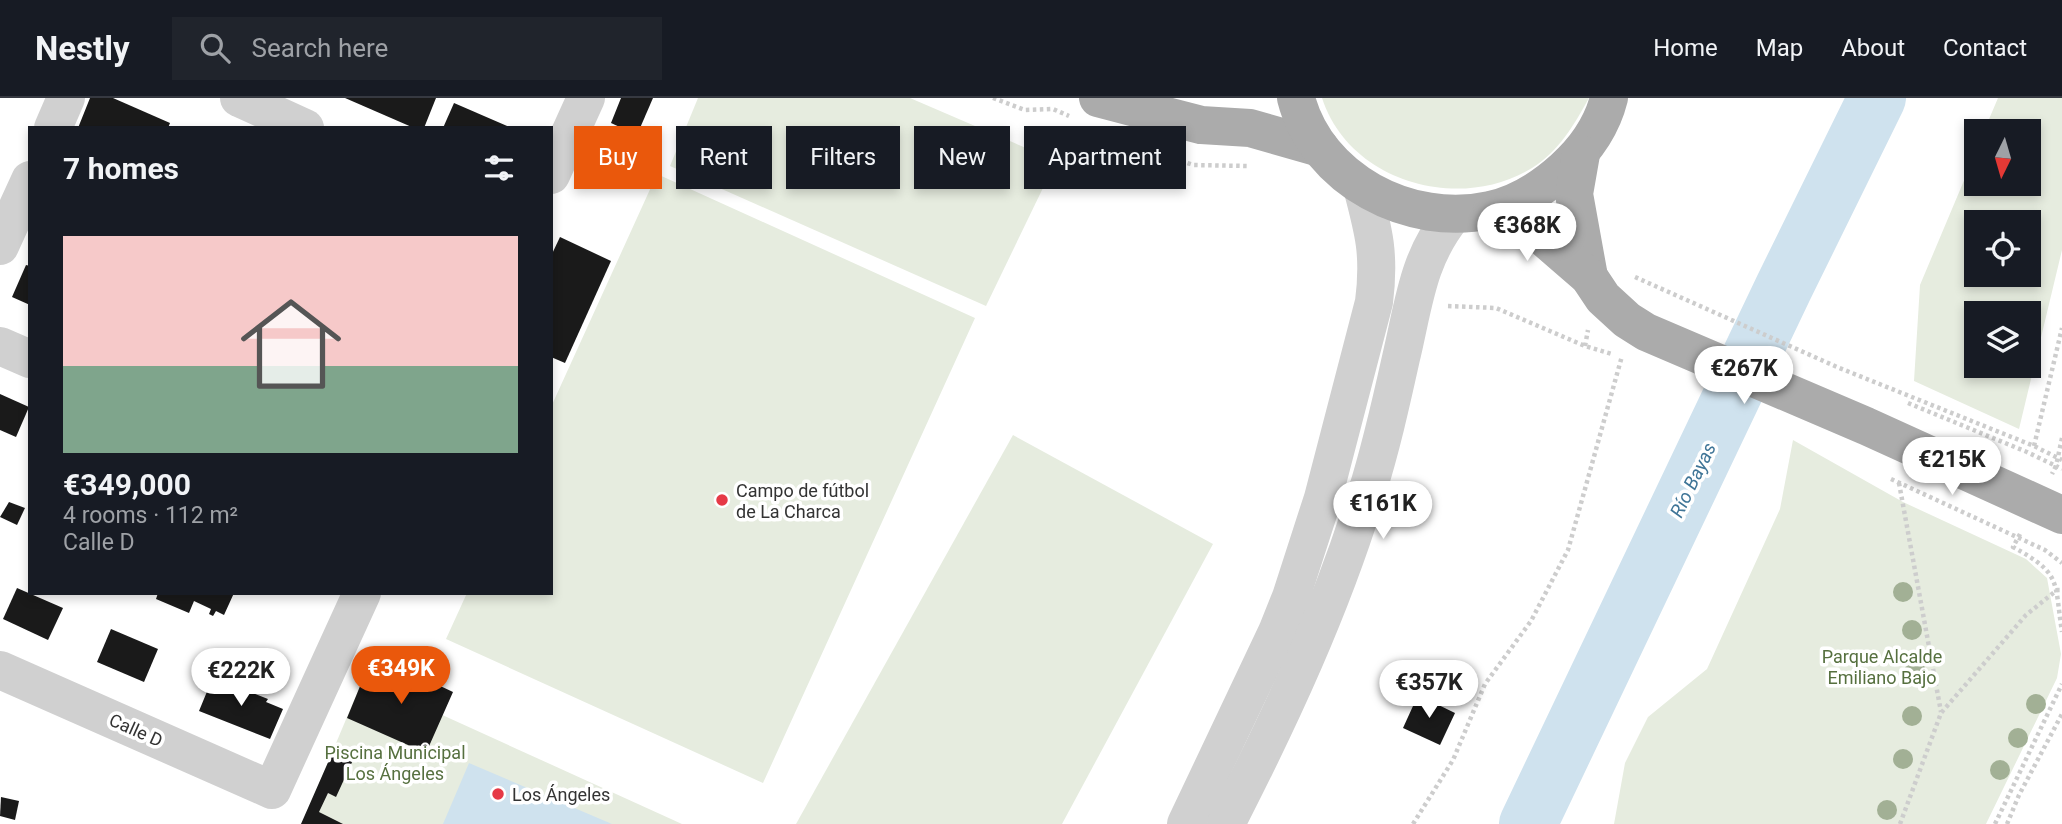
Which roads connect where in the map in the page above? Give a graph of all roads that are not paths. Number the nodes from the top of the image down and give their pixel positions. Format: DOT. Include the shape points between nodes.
graph roads {
  1 [pos="66,98"];
  2 [pos="239,98"];
  3 [pos="586,98"];
  4 [pos="1098,98"];
  5 [pos="1223,98"];
  6 [pos="1296,98"];
  7 [pos="1609,98"];
  8 [pos="1159,112"];
  9 [pos="54,126"];
  10 [pos="301,126"];
  11 [pos="1320,148"];
  12 [pos="1581,153"];
  13 [pos="553,171"];
  14 [pos="28,184"];
  15 [pos="1362,187"];
  16 [pos="1492,210"];
  17 [pos="1453,215"];
  18 [pos="0,246"];
  19 [pos="1589,277"];
  20 [pos="0,346"];
  21 [pos="28,358"];
  22 [pos="2062,515"];
  23 [pos="361,595"];
  24 [pos="0,670"];
  25 [pos="1186,824"];
  26 [pos="1226,824"];
  1 -- 9 [label="street"];
  2 -- 10 [label="street"];
  3 -- 13 [label="street"];
  4 -- 8 [label="main road"];
  5 -- 8 [label="main road"];
  6 -- 11 [label="main road"];
  7 -- 12 [label="main road" via="1605,114"];
  8 -- 11 [label="main road" via="1201,125 1250,128"];
  11 -- 15 [label="main road"];
  12 -- 16 [label="main road" via="1541,189"];
  12 -- 19 [label="main road" via="1574,194"];
  14 -- 18 [label="street"];
  15 -- 17 [label="main road" via="1405,208"];
  15 -- 25 [label="street" via="1375,235 1378,270 1374,302 1323,498 1277,632"];
  16 -- 17 [label="main road"];
  16 -- 19 [label="main road" via="1536,232"];
  17 -- 26 [label="street" via="1421,269 1382,442 1352,541 1309,653"];
  19 -- 22 [label="main road" via="1632,335 1866,426"];
  20 -- 21 [label="street"];
  23 -- 24 [label="street, Calle D" via="272,790"];
}
